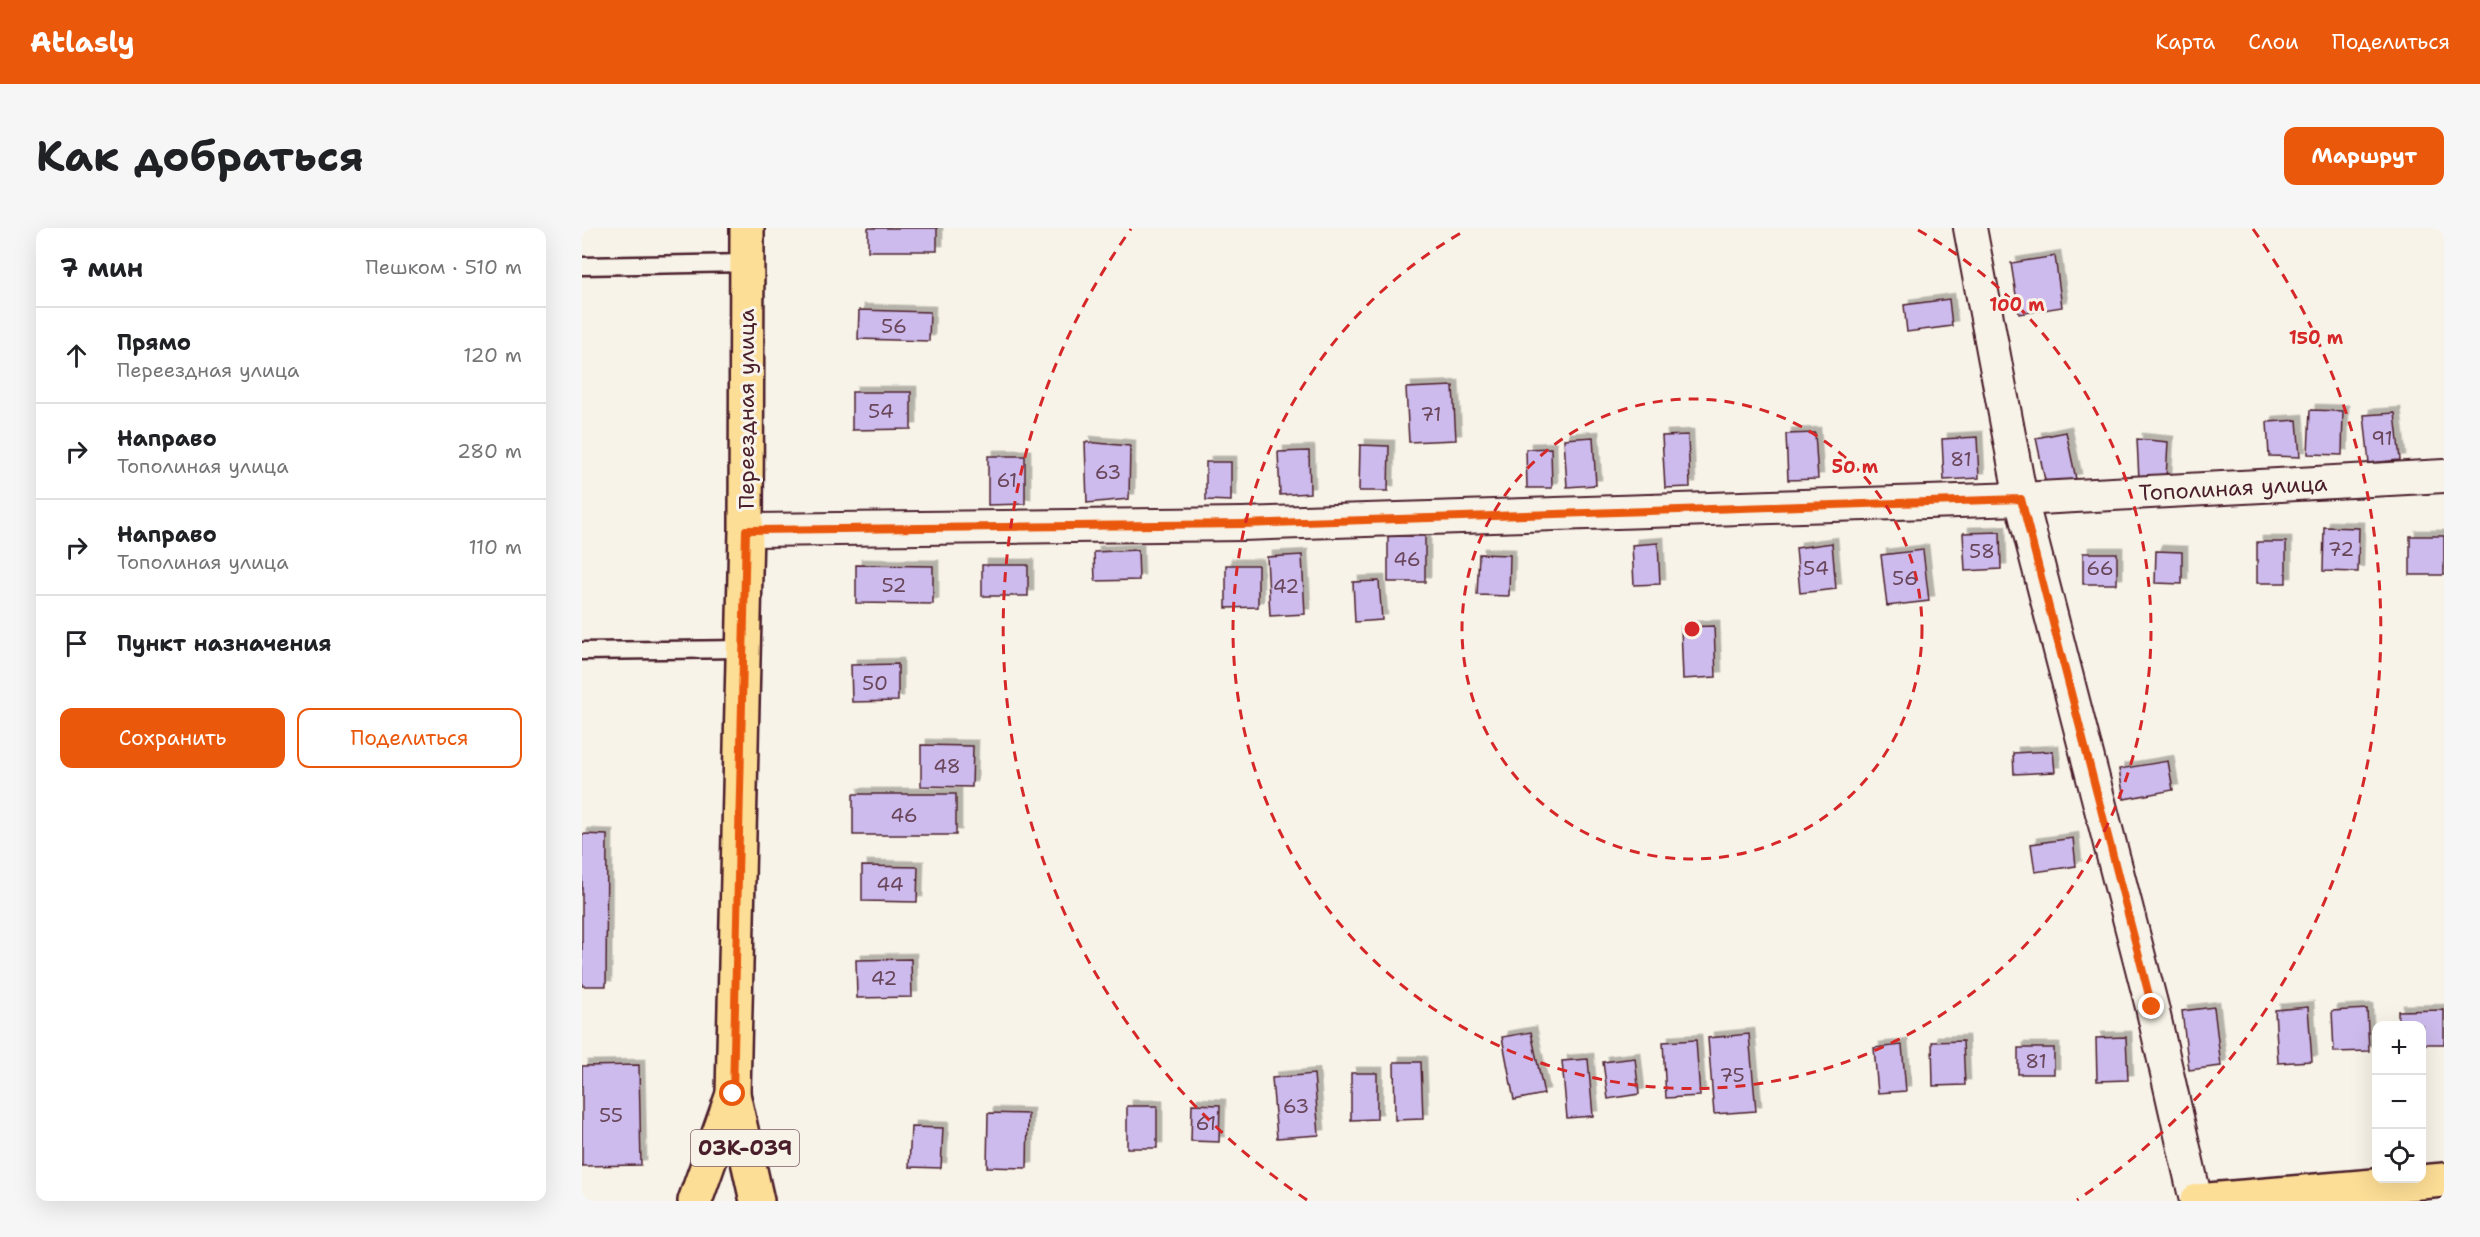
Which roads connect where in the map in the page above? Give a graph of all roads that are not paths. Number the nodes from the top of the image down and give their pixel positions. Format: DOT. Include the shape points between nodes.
graph roads {
  1 [pos="747,228"];
  2 [pos="1970,228"];
  3 [pos="747,263"];
  4 [pos="582,266"];
  5 [pos="2444,476"];
  6 [pos="2021,499"];
  7 [pos="746,530"];
  8 [pos="743,649"];
  9 [pos="582,651"];
  10 [pos="733,1094"];
  11 [pos="2444,1180"];
  12 [pos="695,1201"];
  13 [pos="757,1201"];
  14 [pos="2197,1201"];
  1 -- 3 [label="main road, Переездная улица / 03К-039"];
  2 -- 6 [label="street"];
  3 -- 4 [label="lane"];
  3 -- 7 [label="main road, Переездная улица / 03К-039"];
  5 -- 6 [label="street, Тополиная улица"];
  6 -- 7 [label="street, Тополиная улица" via="1243,524"];
  6 -- 14 [label="street" via="2149,996"];
  7 -- 8 [label="main road, Переездная улица / 03К-039"];
  8 -- 9 [label="lane"];
  8 -- 10 [label="main road, Переездная улица / 03К-039"];
  10 -- 12 [label="main road, Переездная улица"];
  10 -- 13 [label="main road, Переездная улица / 03К-039"];
  11 -- 14 [label="main road"];
}
